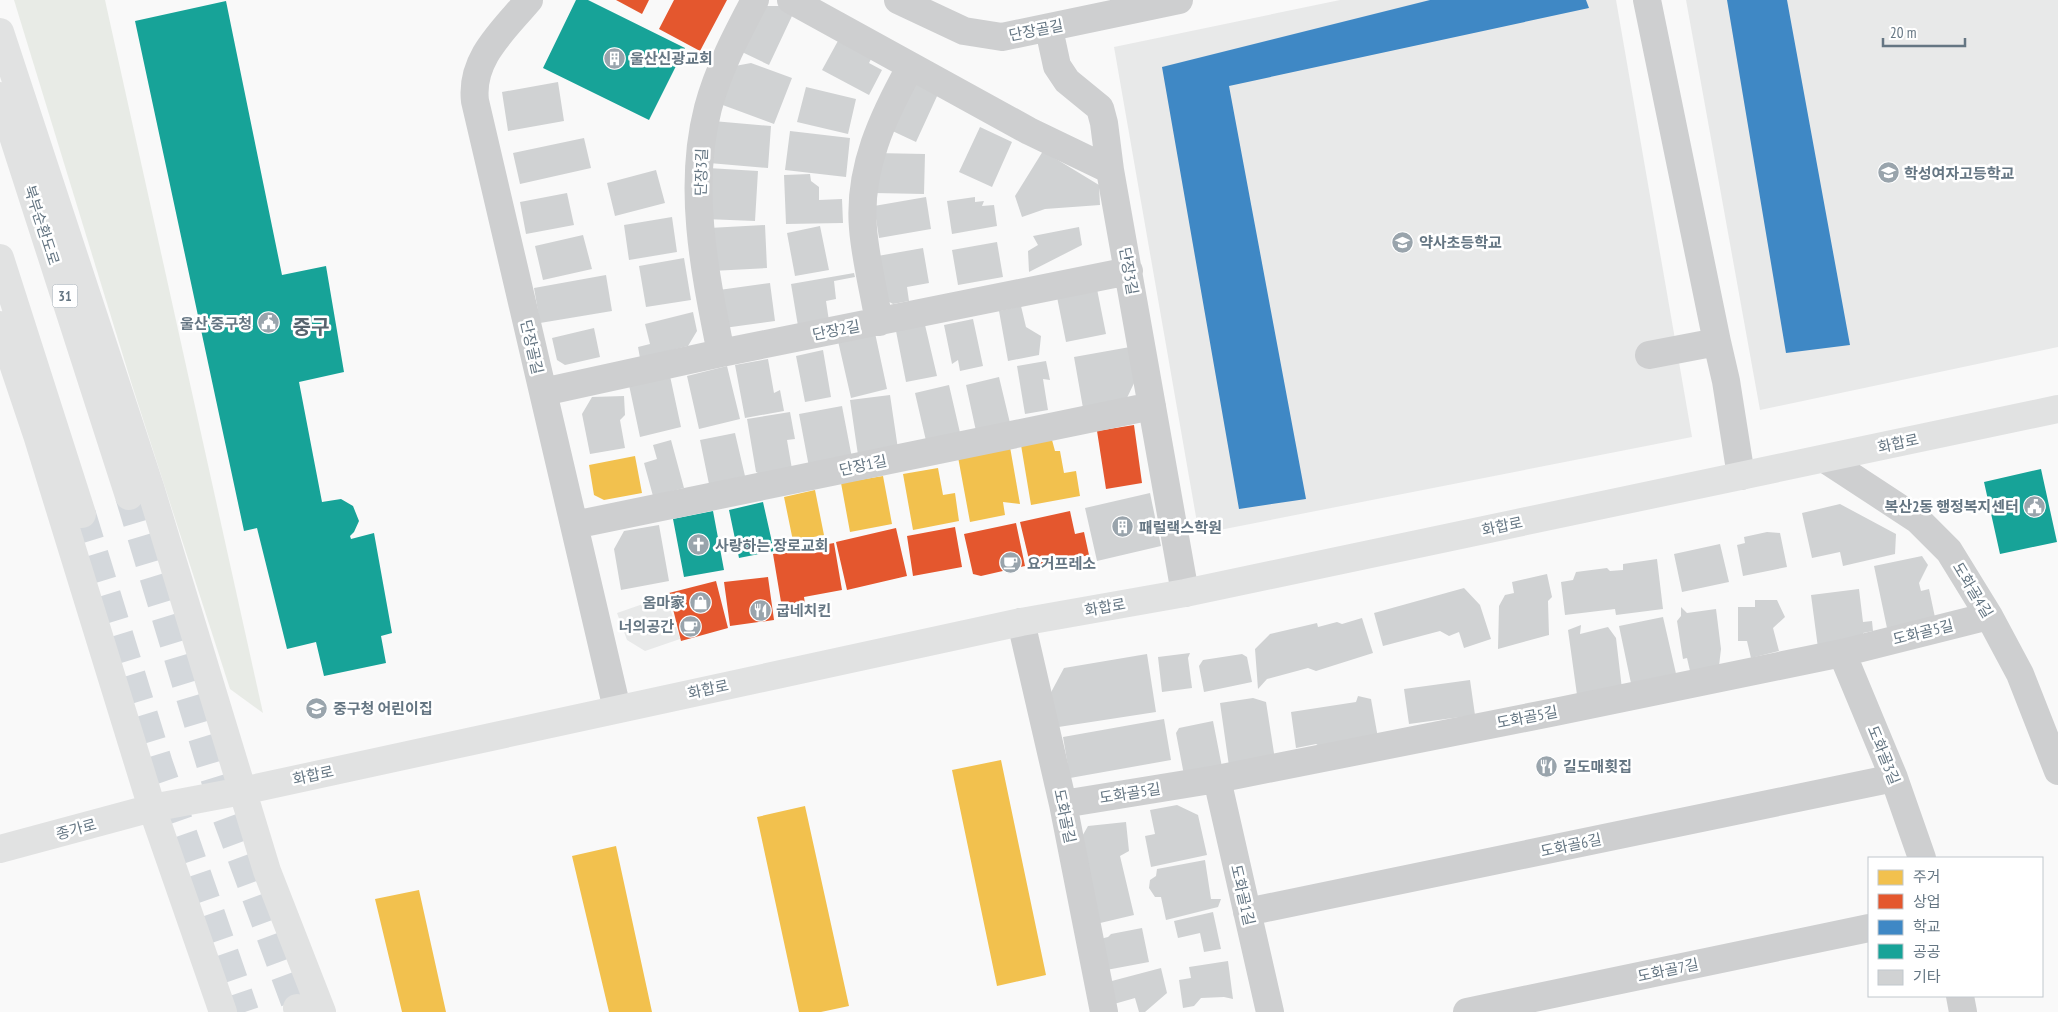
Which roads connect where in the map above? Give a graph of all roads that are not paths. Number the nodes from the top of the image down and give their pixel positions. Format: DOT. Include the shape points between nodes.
graph roads {
  1 [pos="529,0"];
  2 [pos="755,0"];
  3 [pos="791,0"];
  4 [pos="898,0"];
  5 [pos="1179,0"];
  6 [pos="1647,0"];
  7 [pos="1049,29"];
  8 [pos="0,32"];
  9 [pos="911,66"];
  10 [pos="0,96"];
  11 [pos="1110,170"];
  12 [pos="0,258"];
  13 [pos="1129,271"];
  14 [pos="879,322"];
  15 [pos="0,325"];
  16 [pos="1717,342"];
  17 [pos="721,353"];
  18 [pos="1649,354"];
  19 [pos="543,392"];
  20 [pos="1152,406"];
  21 [pos="2058,409"];
  22 [pos="1825,459"];
  23 [pos="1741,476"];
  24 [pos="129,496"];
  25 [pos="82,514"];
  26 [pos="574,525"];
  27 [pos="1185,593"];
  28 [pos="1989,616"];
  29 [pos="1021,622"];
  30 [pos="1842,653"];
  31 [pos="617,709"];
  32 [pos="2058,771"];
  33 [pos="1894,778"];
  34 [pos="1217,779"];
  35 [pos="242,791"];
  36 [pos="1063,804"];
  37 [pos="152,808"];
  38 [pos="0,849"];
  39 [pos="1922,857"];
  40 [pos="1247,912"];
  41 [pos="1868,928"];
  42 [pos="1960,997"];
  43 [pos="306,1011"];
  44 [pos="223,1012"];
  45 [pos="1104,1012"];
  46 [pos="1270,1012"];
  47 [pos="1467,1012"];
  48 [pos="1963,1012"];
  1 -- 19 [label="street, 단장골길" via="488,49 473,85"];
  2 -- 17 [label="street, 단장3길" via="719,74 708,108 701,148 699,174 704,267"];
  3 -- 9 [label="street"];
  4 -- 7 [label="street, 단장골길" via="964,31 1002,37"];
  5 -- 7 [label="street, 단장골길"];
  6 -- 16 [label="street"];
  7 -- 11 [label="street, 단장3길" via="1057,66 1067,81 1100,108"];
  8 -- 35 [label="main road" via="152,490"];
  9 -- 11 [label="street" via="1029,131"];
  9 -- 14 [label="street" via="880,125 864,188 863,228"];
  10 -- 24 [label="main road, 북부순환도로 / 31"];
  11 -- 13 [label="street, 단장3길"];
  12 -- 25 [label="main road"];
  13 -- 14 [label="street, 단장2길"];
  13 -- 20 [label="street, 단장3길"];
  14 -- 17 [label="street, 단장2길"];
  15 -- 37 [label="main road"];
  16 -- 18 [label="street"];
  16 -- 23 [label="street"];
  17 -- 19 [label="street, 단장2길"];
  19 -- 26 [label="street, 단장골길"];
  20 -- 26 [label="street, 단장1길"];
  20 -- 27 [label="street, 단장3길"];
  21 -- 22 [label="main road, 화합로"];
  22 -- 23 [label="main road, 화합로"];
  22 -- 28 [label="street, 도화골4길" via="1918,520 1949,551"];
  23 -- 27 [label="main road, 화합로"];
  26 -- 31 [label="street, 단장골길"];
  27 -- 29 [label="main road, 화합로"];
  28 -- 30 [label="street, 도화골5길"];
  28 -- 32 [label="street, 도화골4길" via="2020,674"];
  29 -- 31 [label="main road, 화합로"];
  29 -- 36 [label="street, 도화골길"];
  30 -- 33 [label="street, 도화골3길"];
  30 -- 34 [label="street, 도화골5길"];
  31 -- 35 [label="main road, 화합로"];
  33 -- 39 [label="street, 도화골3길"];
  33 -- 40 [label="street, 도화골6길"];
  34 -- 36 [label="street, 도화골5길"];
  34 -- 40 [label="street, 도화골1길"];
  35 -- 37 [label="main road, 화합로"];
  35 -- 43 [label="main road"];
  36 -- 45 [label="street, 도화골길"];
  37 -- 38 [label="main road, 종가로"];
  37 -- 44 [label="main road"];
  40 -- 46 [label="street, 도화골1길"];
  41 -- 47 [label="street, 도화골7길"];
  42 -- 48 [label="street"];
}
